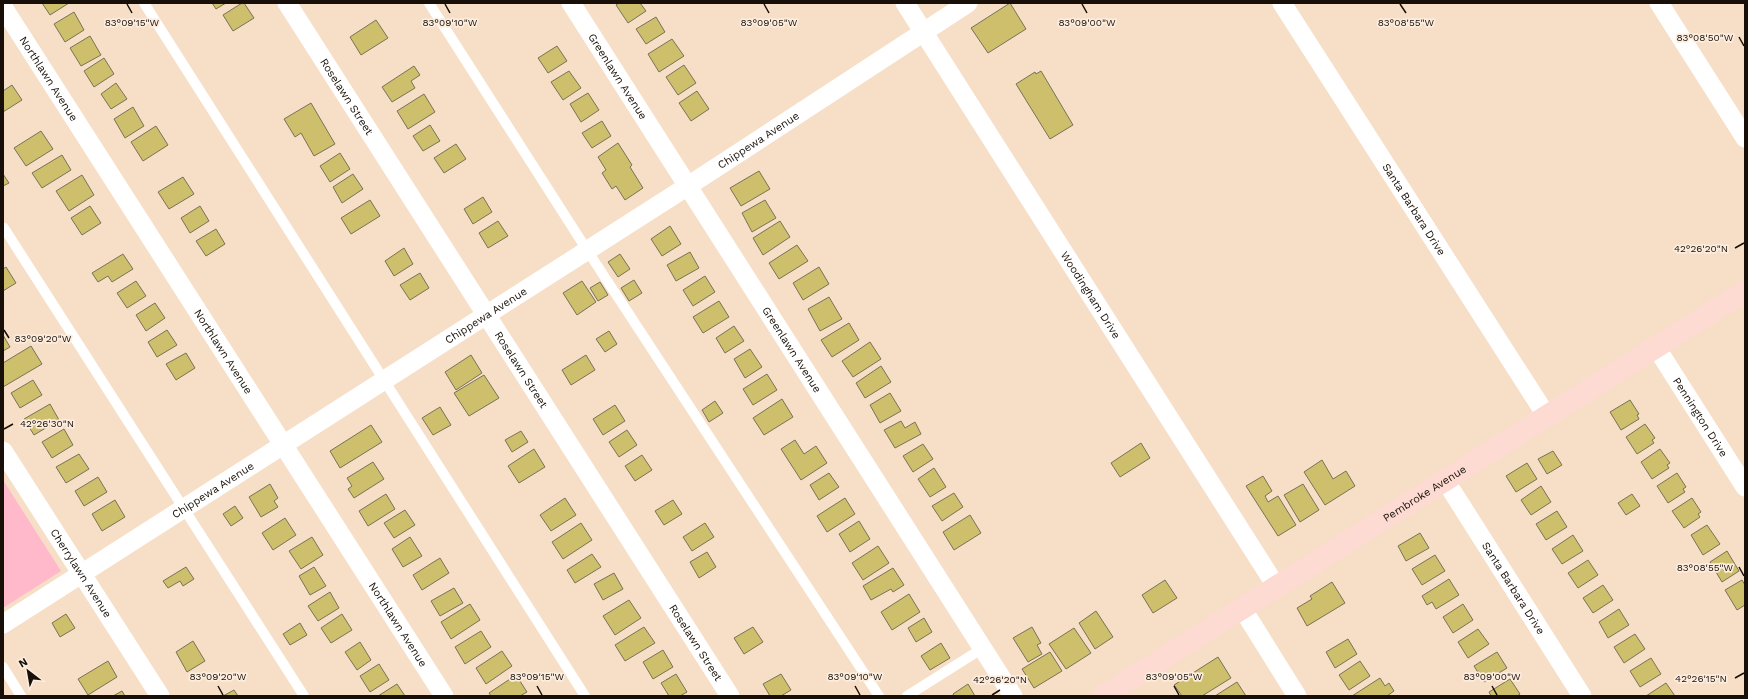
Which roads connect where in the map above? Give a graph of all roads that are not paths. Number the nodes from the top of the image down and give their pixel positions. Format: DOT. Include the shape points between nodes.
graph roads {
  1 [pos="144,3"];
  2 [pos="287,3"];
  3 [pos="429,3"];
  4 [pos="571,3"];
  5 [pos="905,3"];
  6 [pos="968,3"];
  7 [pos="1282,3"];
  8 [pos="1659,3"];
  9 [pos="3,7"];
  10 [pos="923,32"];
  11 [pos="1745,138"];
  12 [pos="688,186"];
  13 [pos="4,228"];
  14 [pos="587,250"];
  15 [pos="1745,290"];
  16 [pos="487,315"];
  17 [pos="1656,347"];
  18 [pos="384,380"];
  19 [pos="1546,415"];
  20 [pos="283,445"];
  21 [pos="3,451"];
  22 [pos="1445,480"];
  23 [pos="1745,487"];
  24 [pos="183,509"];
  25 [pos="82,574"];
  26 [pos="1276,586"];
  27 [pos="1242,608"];
  28 [pos="3,624"];
  29 [pos="982,648"];
  30 [pos="3,668"];
  31 [pos="21,696"];
  32 [pos="160,696"];
  33 [pos="304,696"];
  34 [pos="444,696"];
  35 [pos="585,696"];
  36 [pos="730,696"];
  37 [pos="879,696"];
  38 [pos="907,696"];
  39 [pos="1013,696"];
  40 [pos="1103,696"];
  41 [pos="1297,696"];
  42 [pos="1582,696"];
  1 -- 18 [label="lane"];
  2 -- 16 [label="street, Roselawn Street"];
  3 -- 14 [label="lane"];
  4 -- 12 [label="street, Greenlawn Avenue"];
  5 -- 10 [label="street, Woodingham Drive"];
  6 -- 10 [label="street, Chippewa Avenue"];
  7 -- 19 [label="street, Santa Barbara Drive"];
  8 -- 11 [label="street"];
  9 -- 20 [label="street, Northlawn Avenue"];
  10 -- 12 [label="street, Chippewa Avenue"];
  10 -- 26 [label="street, Woodingham Drive"];
  12 -- 14 [label="street, Chippewa Avenue"];
  12 -- 29 [label="street, Greenlawn Avenue"];
  13 -- 24 [label="lane"];
  14 -- 16 [label="street, Chippewa Avenue"];
  14 -- 37 [label="lane"];
  15 -- 17 [label="street, Pembroke Avenue"];
  16 -- 18 [label="street, Chippewa Avenue"];
  16 -- 36 [label="street, Roselawn Street"];
  17 -- 19 [label="street, Pembroke Avenue"];
  17 -- 23 [label="street, Pennington Drive"];
  18 -- 20 [label="street, Chippewa Avenue"];
  18 -- 35 [label="lane"];
  19 -- 22 [label="street, Pembroke Avenue"];
  20 -- 24 [label="street, Chippewa Avenue"];
  20 -- 34 [label="street, Northlawn Avenue"];
  21 -- 25 [label="street, Cherrylawn Avenue"];
  22 -- 26 [label="street, Pembroke Avenue"];
  22 -- 42 [label="street, Santa Barbara Drive"];
  24 -- 25 [label="street, Chippewa Avenue"];
  24 -- 33 [label="lane"];
  25 -- 28 [label="street, Chippewa Avenue"];
  25 -- 32 [label="street, Cherrylawn Avenue"];
  26 -- 27 [label="street, Pembroke Avenue"];
  27 -- 40 [label="street, Pembroke Avenue"];
  27 -- 41 [label="street"];
  29 -- 38 [label="lane"];
  29 -- 39 [label="street, Greenlawn Avenue"];
  30 -- 31 [label="lane"];
}
